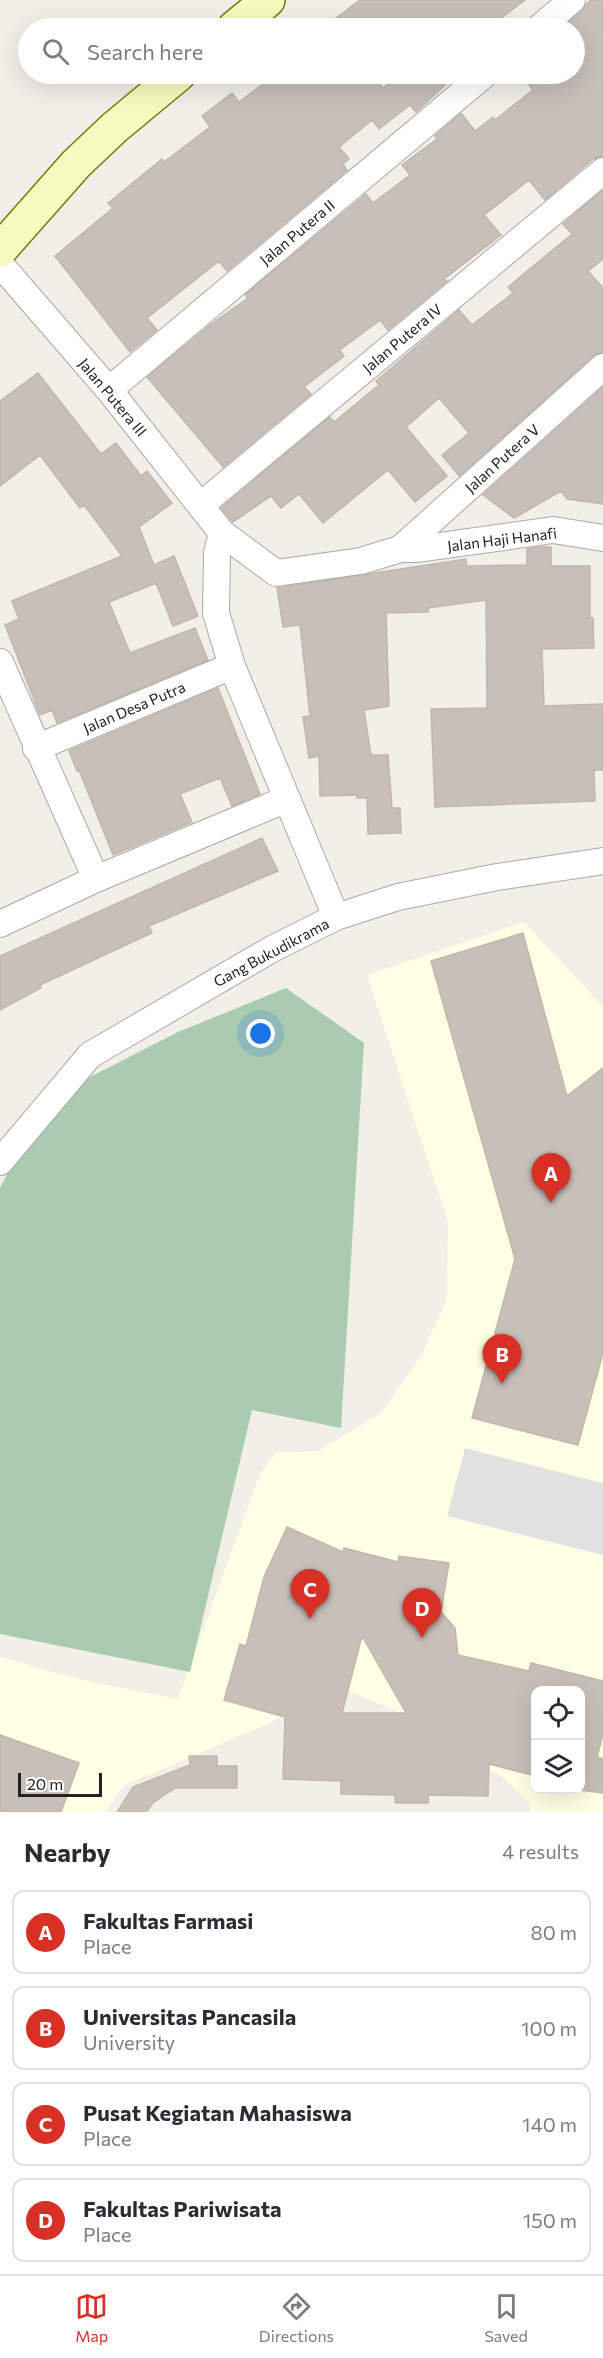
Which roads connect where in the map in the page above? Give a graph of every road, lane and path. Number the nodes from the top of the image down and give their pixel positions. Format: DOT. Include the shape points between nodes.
graph roads {
  1 [pos="268,0"];
  2 [pos="572,0"];
  3 [pos="246,18"];
  4 [pos="550,18"];
  5 [pos="167,84"];
  6 [pos="473,84"];
  7 [pos="603,171"];
  8 [pos="0,250"];
  9 [pos="0,264"];
  10 [pos="603,367"];
  11 [pos="109,390"];
  12 [pos="201,505"];
  13 [pos="222,533"];
  14 [pos="603,538"];
  15 [pos="400,549"];
  16 [pos="0,662"];
  17 [pos="232,666"];
  18 [pos="36,748"];
  19 [pos="287,799"];
  20 [pos="603,861"];
  21 [pos="96,879"];
  22 [pos="331,906"];
  23 [pos="0,924"];
  24 [pos="0,1162"];
  1 -- 3 [label="main road"];
  2 -- 4 [label="street"];
  5 -- 8 [label="main road" via="76,164"];
  6 -- 11 [label="street, Jalan Putera II"];
  7 -- 12 [label="street, Jalan Putera IV"];
  9 -- 11 [label="street, Jalan Putera III"];
  10 -- 15 [label="street, Jalan Putera V"];
  11 -- 12 [label="street, Jalan Putera III"];
  12 -- 13 [label="street, Jalan Putera III"];
  13 -- 15 [label="street, Jalan Putera III" via="276,573 361,561"];
  13 -- 17 [label="street" via="217,553 216,613"];
  14 -- 15 [label="street, Jalan Haji Hanafi" via="553,530"];
  16 -- 18 [label="street"];
  17 -- 18 [label="street, Jalan Desa Putra"];
  17 -- 19 [label="street"];
  18 -- 21 [label="street"];
  19 -- 21 [label="street"];
  19 -- 22 [label="street"];
  20 -- 22 [label="street, Gang Bukudikrama"];
  21 -- 23 [label="street"];
  22 -- 24 [label="street, Gang Bukudikrama" via="272,949 90,1055"];
}
